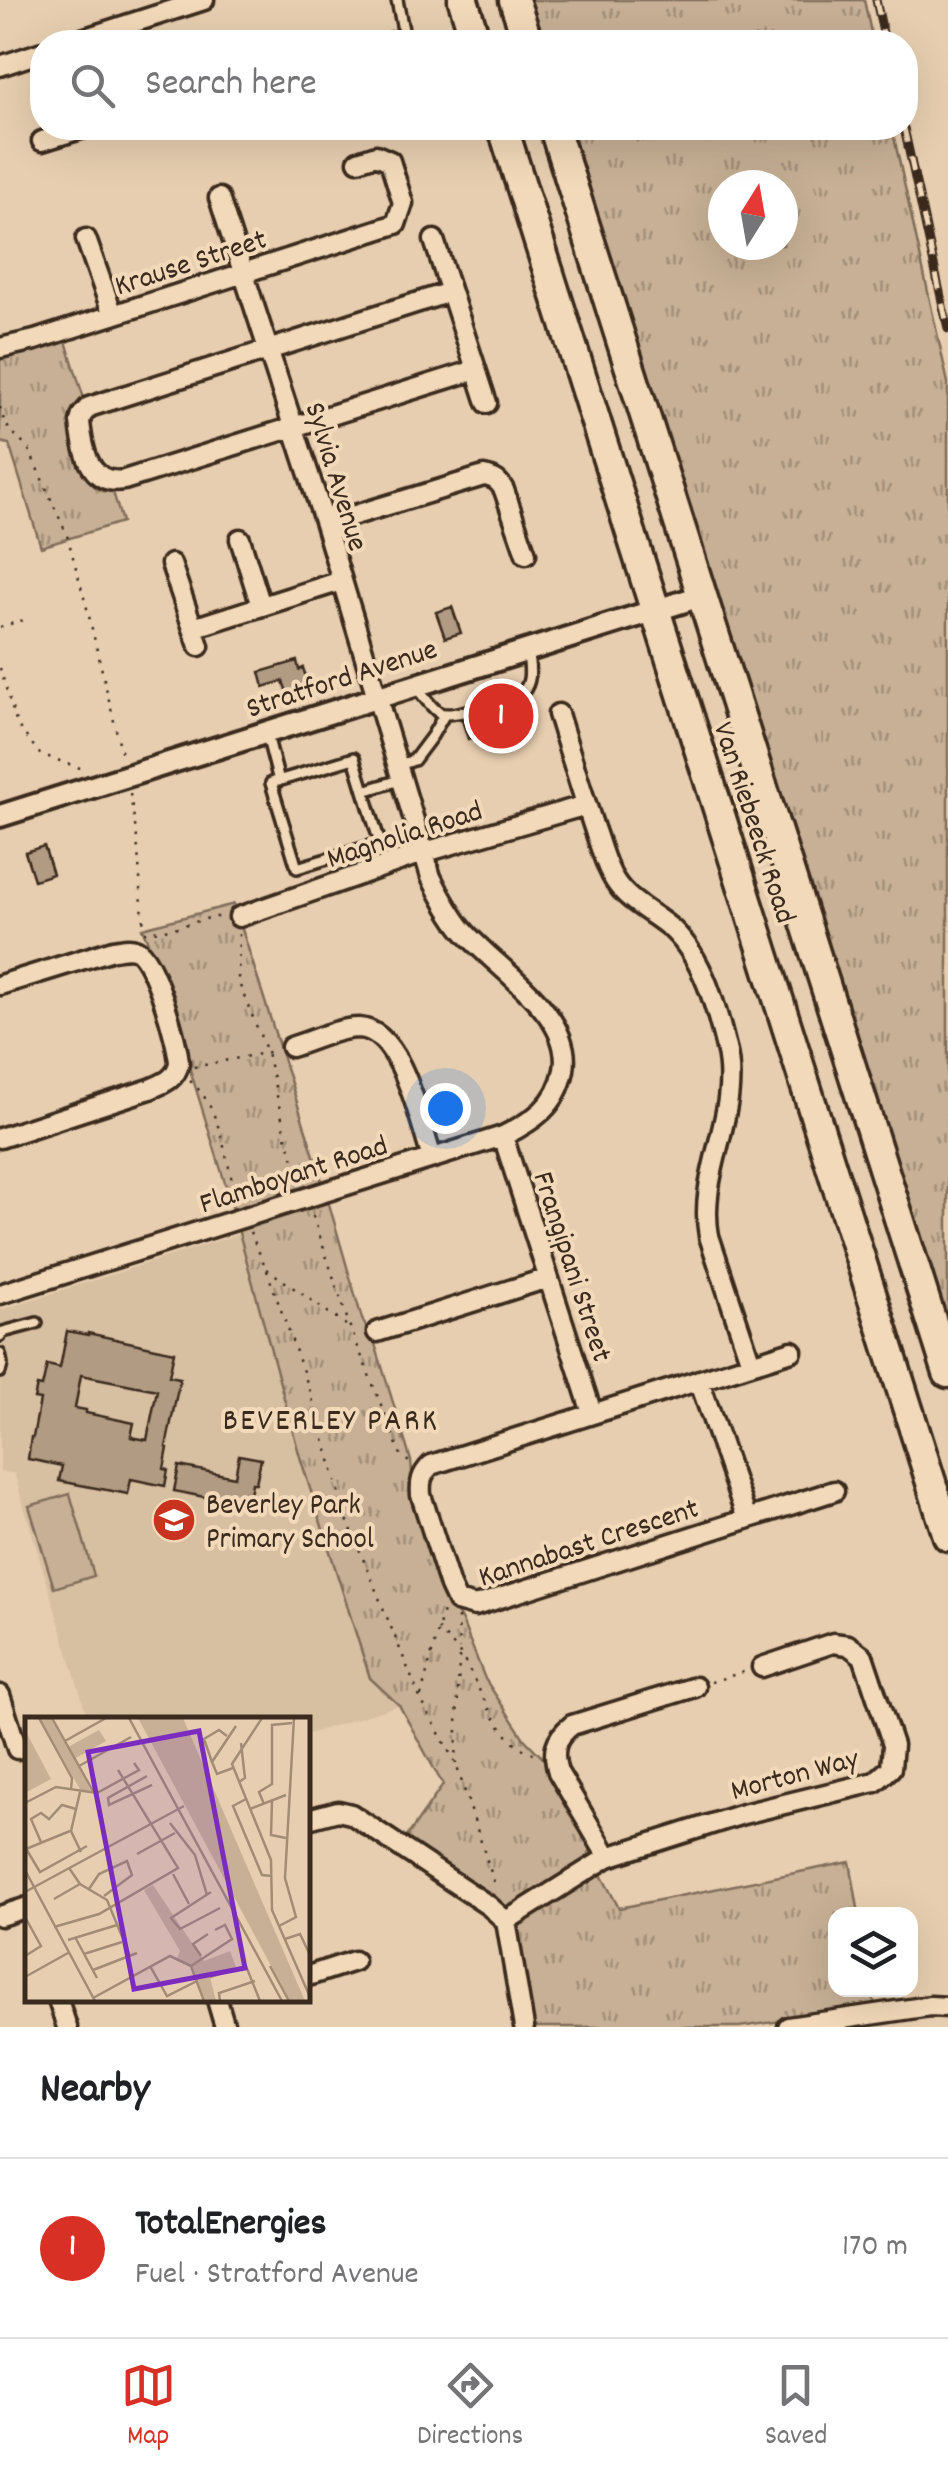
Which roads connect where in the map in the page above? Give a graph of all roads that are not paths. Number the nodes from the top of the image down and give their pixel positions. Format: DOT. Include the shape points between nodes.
graph roads {
  1 [pos="204,0"];
  2 [pos="397,0"];
  3 [pos="463,0"];
  4 [pos="514,0"];
  5 [pos="181,4"];
  6 [pos="108,30"];
  7 [pos="403,30"];
  8 [pos="472,30"];
  9 [pos="524,30"];
  10 [pos="30,56"];
  11 [pos="0,66"];
  12 [pos="45,140"];
  13 [pos="507,140"];
  14 [pos="558,140"];
  15 [pos="42,141"];
  16 [pos="358,161"];
  17 [pos="219,198"];
  18 [pos="86,239"];
  19 [pos="434,240"];
  20 [pos="243,273"];
  21 [pos="450,292"];
  22 [pos="113,314"];
  23 [pos="0,348"];
  24 [pos="270,350"];
  25 [pos="475,370"];
  26 [pos="487,402"];
  27 [pos="294,426"];
  28 [pos="325,524"];
  29 [pos="240,539"];
  30 [pos="526,554"];
  31 [pos="171,564"];
  32 [pos="342,581"];
  33 [pos="702,596"];
  34 [pos="260,606"];
  35 [pos="656,609"];
  36 [pos="528,649"];
  37 [pos="415,685"];
  38 [pos="376,697"];
  39 [pos="558,714"];
  40 [pos="444,715"];
  41 [pos="266,732"];
  42 [pos="398,773"];
  43 [pos="279,780"];
  44 [pos="364,791"];
  45 [pos="586,806"];
  46 [pos="0,816"];
  47 [pos="422,853"];
  48 [pos="239,916"];
  49 [pos="0,985"];
  50 [pos="292,1047"];
  51 [pos="503,1136"];
  52 [pos="0,1138"];
  53 [pos="432,1158"];
  54 [pos="883,1167"];
  55 [pos="837,1178"];
  56 [pos="548,1278"];
  57 [pos="0,1294"];
  58 [pos="37,1323"];
  59 [pos="377,1332"];
  60 [pos="0,1336"];
  61 [pos="792,1351"];
  62 [pos="0,1354"];
  63 [pos="750,1364"];
  64 [pos="0,1372"];
  65 [pos="948,1373"];
  66 [pos="699,1380"];
  67 [pos="592,1413"];
  68 [pos="834,1491"];
  69 [pos="748,1519"];
  70 [pos="948,1536"];
  71 [pos="762,1667"];
  72 [pos="695,1687"];
  73 [pos="0,1695"];
  74 [pos="15,1749"];
  75 [pos="310,1819"];
  76 [pos="608,1857"];
  77 [pos="25,1908"];
  78 [pos="0,1916"];
  79 [pos="506,1921"];
  80 [pos="354,1961"];
  81 [pos="310,1975"];
  82 [pos="59,2002"];
  83 [pos="222,2002"];
  84 [pos="948,2007"];
  85 [pos="67,2027"];
  86 [pos="225,2027"];
  87 [pos="524,2027"];
  88 [pos="788,2027"];
  1 -- 5 [label="street"];
  2 -- 7 [label="lane"];
  3 -- 8 [label="main road"];
  4 -- 9 [label="main road"];
  5 -- 6 [label="street"];
  10 -- 11 [label="street"];
  12 -- 15 [label="street"];
  13 -- 35 [label="main road, Van Riebeeck Road"];
  14 -- 33 [label="main road, Van Riebeeck Road"];
  16 -- 20 [label="street, Krause Street" via="390,161 403,203 396,224"];
  17 -- 20 [label="street, Sylvia Avenue"];
  18 -- 22 [label="street"];
  19 -- 21 [label="street"];
  20 -- 22 [label="street, Krause Street"];
  20 -- 24 [label="street, Sylvia Avenue"];
  21 -- 24 [label="street"];
  21 -- 25 [label="street"];
  22 -- 23 [label="street, Krause Street"];
  24 -- 27 [label="street, Sylvia Avenue"];
  24 -- 27 [label="street" via="90,407 80,422 92,468 106,481 124,480"];
  25 -- 26 [label="street"];
  25 -- 27 [label="street"];
  27 -- 28 [label="street, Sylvia Avenue"];
  28 -- 30 [label="street" via="493,477"];
  28 -- 32 [label="street, Sylvia Avenue"];
  29 -- 34 [label="street"];
  31 -- 34 [label="street" via="196,637"];
  32 -- 34 [label="street"];
  32 -- 38 [label="street, Sylvia Avenue"];
  33 -- 35 [label="street, Stratford Avenue"];
  33 -- 54 [label="main road, Van Riebeeck Road"];
  35 -- 36 [label="street, Stratford Avenue"];
  35 -- 55 [label="main road, Van Riebeeck Road"];
  36 -- 37 [label="street, Stratford Avenue"];
  36 -- 40 [label="lane" via="530,676 523,692"];
  37 -- 38 [label="street, Stratford Avenue"];
  37 -- 40 [label="lane"];
  38 -- 41 [label="street, Stratford Avenue"];
  38 -- 42 [label="street, Flamboyant Road"];
  39 -- 45 [label="street"];
  40 -- 42 [label="lane"];
  41 -- 43 [label="lane"];
  41 -- 46 [label="street, Stratford Avenue"];
  42 -- 44 [label="lane"];
  42 -- 47 [label="street, Flamboyant Road"];
  43 -- 44 [label="lane" via="354,758"];
  43 -- 44 [label="lane" via="271,783 297,868 380,843"];
  45 -- 47 [label="street, Magnolia Road"];
  45 -- 63 [label="street" via="615,880 686,944 718,1019 729,1100 706,1219"];
  47 -- 48 [label="street, Magnolia Road"];
  47 -- 51 [label="street, Flamboyant Road" via="462,928 540,1006 563,1041 557,1093 533,1121"];
  49 -- 52 [label="street" via="137,950 146,956 178,1053 178,1071 168,1081"];
  50 -- 53 [label="street" via="347,1030 374,1031 402,1068"];
  51 -- 53 [label="street, Flamboyant Road"];
  51 -- 56 [label="street, Frangipani Street"];
  53 -- 57 [label="street, Flamboyant Road"];
  54 -- 55 [label="main road"];
  54 -- 65 [label="main road, Van Riebeeck Road"];
  55 -- 70 [label="main road, Van Riebeeck Road"];
  56 -- 59 [label="street"];
  56 -- 67 [label="street, Frangipani Street"];
  58 -- 60 [label="lane"];
  61 -- 63 [label="street, Kannabast Crescent"];
  62 -- 64 [label="lane"];
  63 -- 66 [label="street, Kannabast Crescent"];
  66 -- 67 [label="street, Kannabast Crescent"];
  66 -- 69 [label="street"];
  67 -- 69 [label="street, Kannabast Crescent" via="423,1473 421,1496 454,1593 475,1606 488,1603"];
  68 -- 69 [label="street, Kannabast Crescent"];
  71 -- 76 [label="street, Morton Way" via="848,1644 862,1656 893,1745 890,1768 876,1782"];
  72 -- 76 [label="street" via="561,1734 554,1758 558,1772"];
  73 -- 74 [label="street"];
  75 -- 79 [label="street" via="351,1814"];
  76 -- 79 [label="street, Morton Way"];
  77 -- 78 [label="street"];
  79 -- 87 [label="street"];
  80 -- 81 [label="street"];
  82 -- 85 [label="street"];
  83 -- 86 [label="street"];
  84 -- 88 [label="street"];
}
